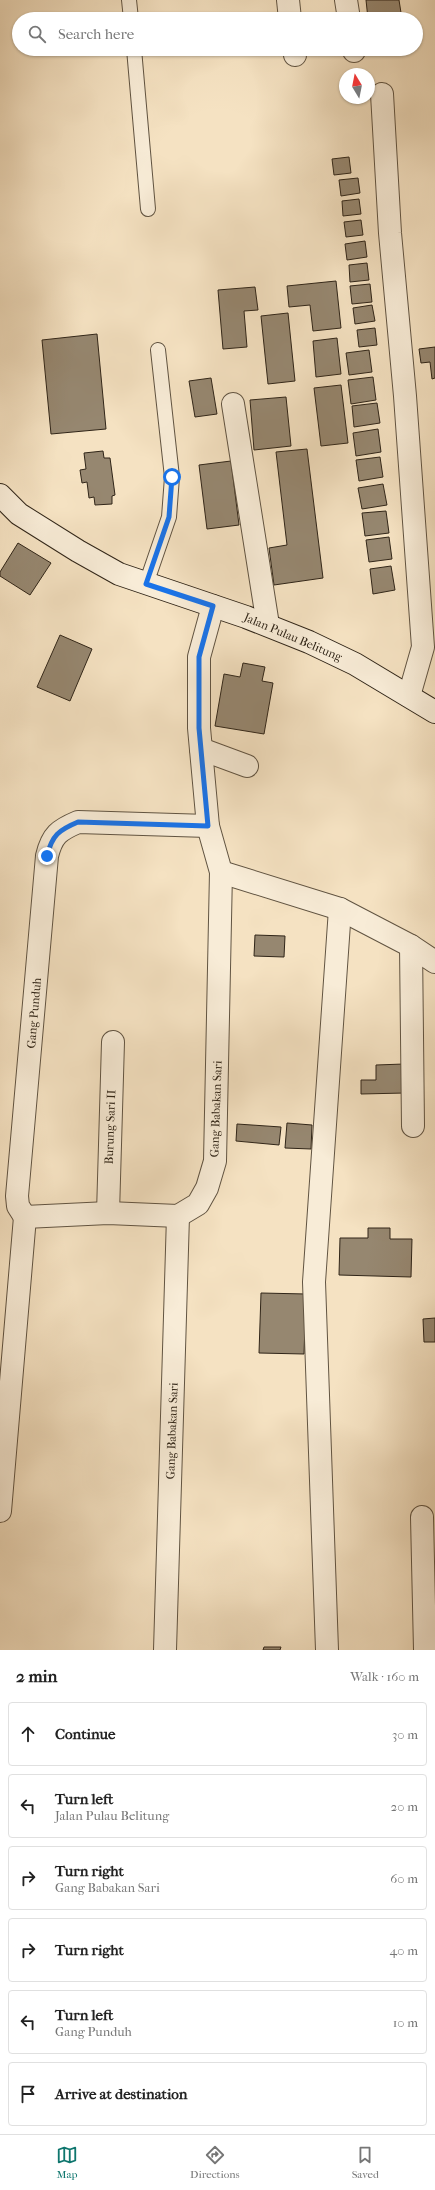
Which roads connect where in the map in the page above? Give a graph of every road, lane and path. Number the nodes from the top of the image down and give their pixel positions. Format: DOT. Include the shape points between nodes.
graph roads {
  1 [pos="130,0"];
  2 [pos="288,0"];
  3 [pos="346,0"];
  4 [pos="131,12"];
  5 [pos="289,12"];
  6 [pos="348,12"];
  7 [pos="135,56"];
  8 [pos="382,94"];
  9 [pos="148,209"];
  10 [pos="158,350"];
  11 [pos="233,404"];
  12 [pos="0,495"];
  13 [pos="146,584"];
  14 [pos="210,616"];
  15 [pos="268,625"];
  16 [pos="408,696"];
  17 [pos="435,712"];
  18 [pos="201,749"];
  19 [pos="247,766"];
  20 [pos="208,826"];
  21 [pos="221,872"];
  22 [pos="340,909"];
  23 [pos="411,946"];
  24 [pos="435,962"];
  25 [pos="113,1042"];
  26 [pos="414,1126"];
  27 [pos="108,1213"];
  28 [pos="178,1216"];
  29 [pos="25,1217"];
  30 [pos="9,1303"];
  31 [pos="0,1511"];
  32 [pos="422,1517"];
  33 [pos="166,1650"];
  34 [pos="327,1650"];
  35 [pos="425,1650"];
  1 -- 4 [label="lane"];
  2 -- 5 [label="street"];
  3 -- 6 [label="street"];
  7 -- 9 [label="lane"];
  8 -- 16 [label="street" via="390,233 423,647"];
  10 -- 13 [label="lane" via="172,477 169,517"];
  11 -- 15 [label="street"];
  12 -- 13 [label="street, Jalan Pulau Belitung" via="19,514 78,551 119,574"];
  13 -- 14 [label="street, Jalan Pulau Belitung"];
  14 -- 15 [label="street, Jalan Pulau Belitung"];
  14 -- 18 [label="street, Gang Babakan Sari" via="199,657"];
  15 -- 16 [label="street, Jalan Pulau Belitung" via="355,664"];
  16 -- 17 [label="street, Jalan Pulau Belitung"];
  18 -- 19 [label="street"];
  18 -- 20 [label="street, Gang Babakan Sari"];
  20 -- 21 [label="street, Gang Babakan Sari"];
  20 -- 29 [label="street, Gang Punduh" via="78,822 64,827 50,843 17,1196 18,1206"];
  21 -- 22 [label="street"];
  21 -- 28 [label="street, Gang Babakan Sari" via="215,1161 207,1188 198,1204"];
  22 -- 23 [label="street"];
  22 -- 34 [label="street" via="314,1282"];
  23 -- 24 [label="street"];
  23 -- 26 [label="street"];
  25 -- 27 [label="street, Burung Sari II"];
  27 -- 28 [label="street"];
  27 -- 29 [label="street"];
  28 -- 33 [label="street, Gang Babakan Sari"];
  29 -- 30 [label="street"];
  30 -- 31 [label="street"];
  32 -- 35 [label="street"];
}
